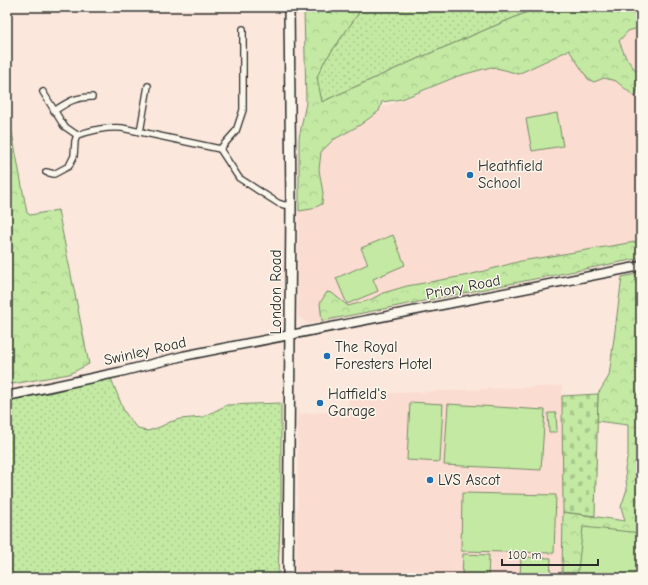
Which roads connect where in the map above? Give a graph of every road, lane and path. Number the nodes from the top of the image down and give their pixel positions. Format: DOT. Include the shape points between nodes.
graph roads {
  1 [pos="289,7"];
  2 [pos="243,29"];
  3 [pos="148,86"];
  4 [pos="43,92"];
  5 [pos="92,97"];
  6 [pos="54,111"];
  7 [pos="140,132"];
  8 [pos="77,135"];
  9 [pos="220,149"];
  10 [pos="46,172"];
  11 [pos="291,206"];
  12 [pos="641,266"];
  13 [pos="290,335"];
  14 [pos="7,396"];
  15 [pos="288,578"];
  1 -- 11 [label="main road, London Road"];
  2 -- 9 [label="street" via="243,110 236,131"];
  3 -- 7 [label="street"];
  4 -- 6 [label="street"];
  5 -- 6 [label="street" via="71,100"];
  6 -- 8 [label="street" via="64,126"];
  7 -- 8 [label="street" via="111,127"];
  7 -- 9 [label="street"];
  8 -- 10 [label="street" via="74,156 69,166 54,174"];
  9 -- 11 [label="street" via="239,178 278,203"];
  11 -- 13 [label="main road, London Road"];
  12 -- 13 [label="main road, Priory Road"];
  13 -- 14 [label="main road, Swinley Road" via="183,356"];
  13 -- 15 [label="main road, London Road"];
}
